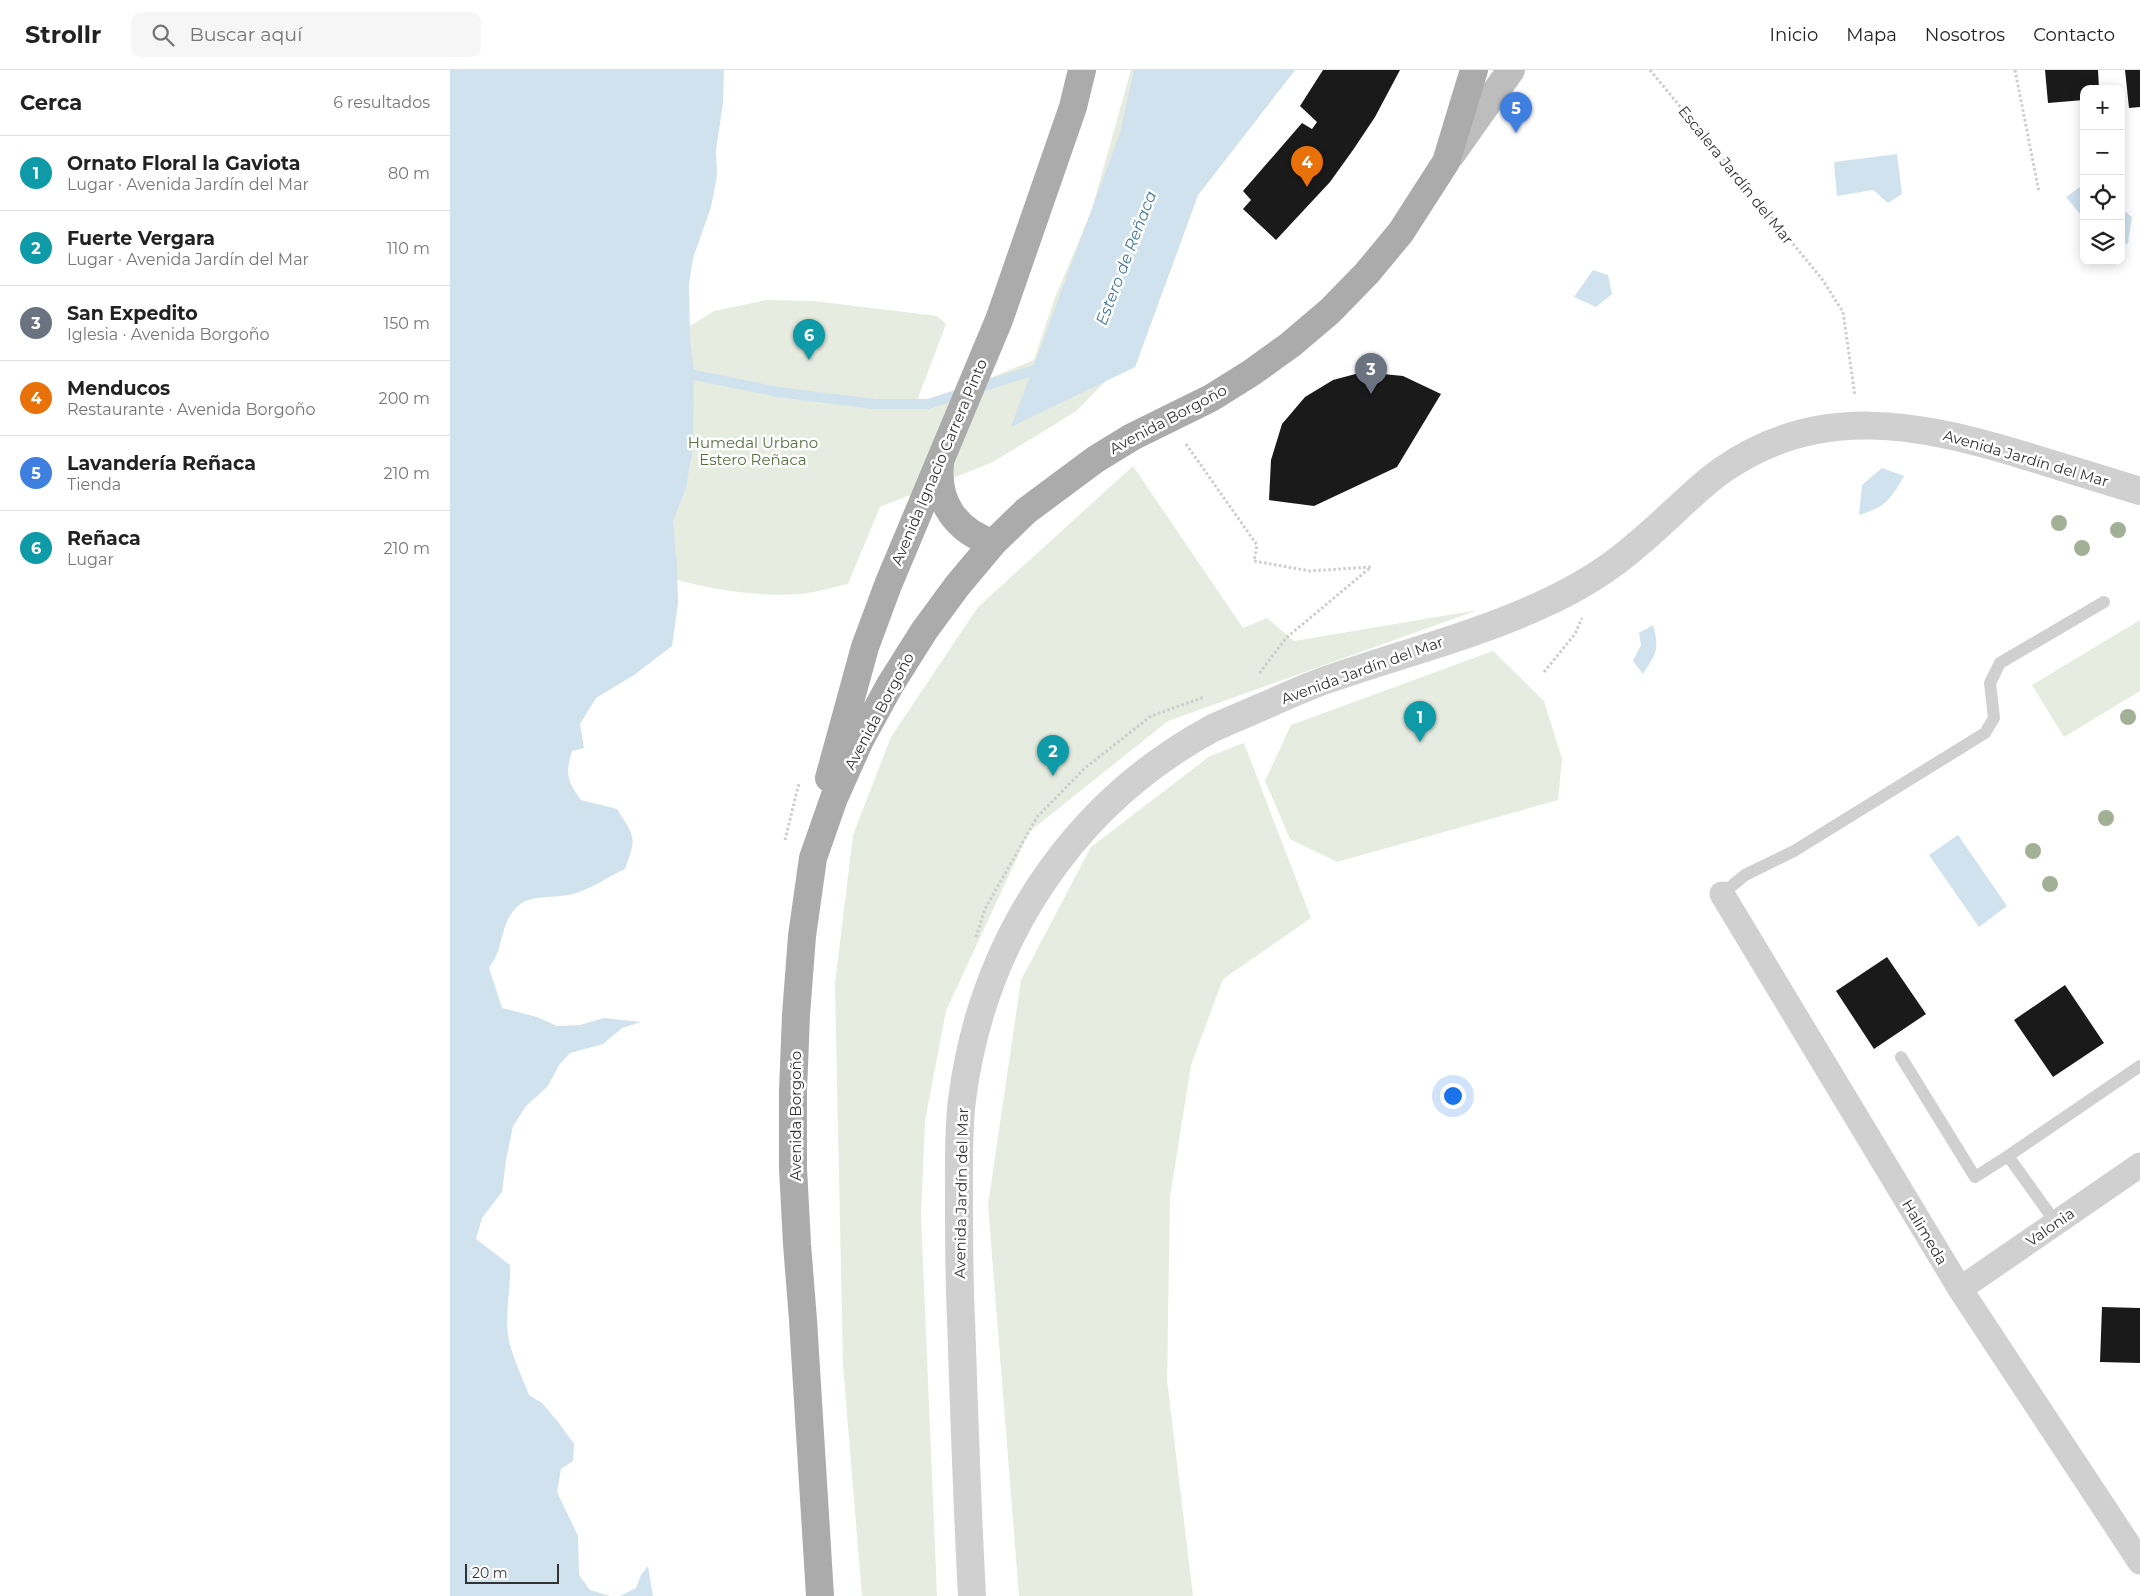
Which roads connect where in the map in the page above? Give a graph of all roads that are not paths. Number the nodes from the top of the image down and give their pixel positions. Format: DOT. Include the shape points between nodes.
graph roads {
  1 [pos="1082,70"];
  2 [pos="1474,70"];
  3 [pos="1511,70"];
  4 [pos="1446,162"];
  5 [pos="940,462"];
  6 [pos="2140,491"];
  7 [pos="993,543"];
  8 [pos="2104,602"];
  9 [pos="813,858"];
  10 [pos="1722,894"];
  11 [pos="1901,1057"];
  12 [pos="2140,1066"];
  13 [pos="2008,1156"];
  14 [pos="2140,1165"];
  15 [pos="2056,1223"];
  16 [pos="1960,1290"];
  17 [pos="2140,1562"];
  18 [pos="820,1596"];
  19 [pos="972,1596"];
  1 -- 5 [label="main road, Avenida Ignacio Carrera Pinto" via="1073,107 999,320"];
  2 -- 4 [label="main road, Avenida Borgoño"];
  3 -- 4 [label="main road"];
  4 -- 7 [label="main road, Avenida Borgoño" via="1401,232 1367,273 1290,345 1211,398 1132,437 1062,482"];
  5 -- 7 [label="main road" via="940,489 951,514 968,532"];
  5 -- 9 [label="main road, Avenida Ignacio Carrera Pinto" via="905,541 866,647 829,778"];
  6 -- 19 [label="street, Avenida Jardín del Mar" via="1978,442 1907,427 1860,424 1800,434 1771,444 1719,473 1635,547 1572,590 1498,622 1326,680 1217,726 1161,761 1103,809 1042,882 1017,922 979,1011 968,1058 961,1105 959,1153 960,1286"];
  7 -- 9 [label="main road, Avenida Borgoño" via="924,631 890,685 834,798"];
  8 -- 10 [label="lane" via="2000,663 1990,683 1994,718 1985,733 1794,851 1745,876"];
  9 -- 18 [label="main road, Avenida Borgoño" via="802,936 796,1015 793,1158"];
  10 -- 16 [label="street, Halimeda"];
  11 -- 13 [label="lane" via="1976,1177"];
  12 -- 13 [label="lane"];
  13 -- 15 [label="lane"];
  14 -- 15 [label="street, Valonia"];
  15 -- 16 [label="street, Valonia"];
  16 -- 17 [label="street, Halimeda"];
}
